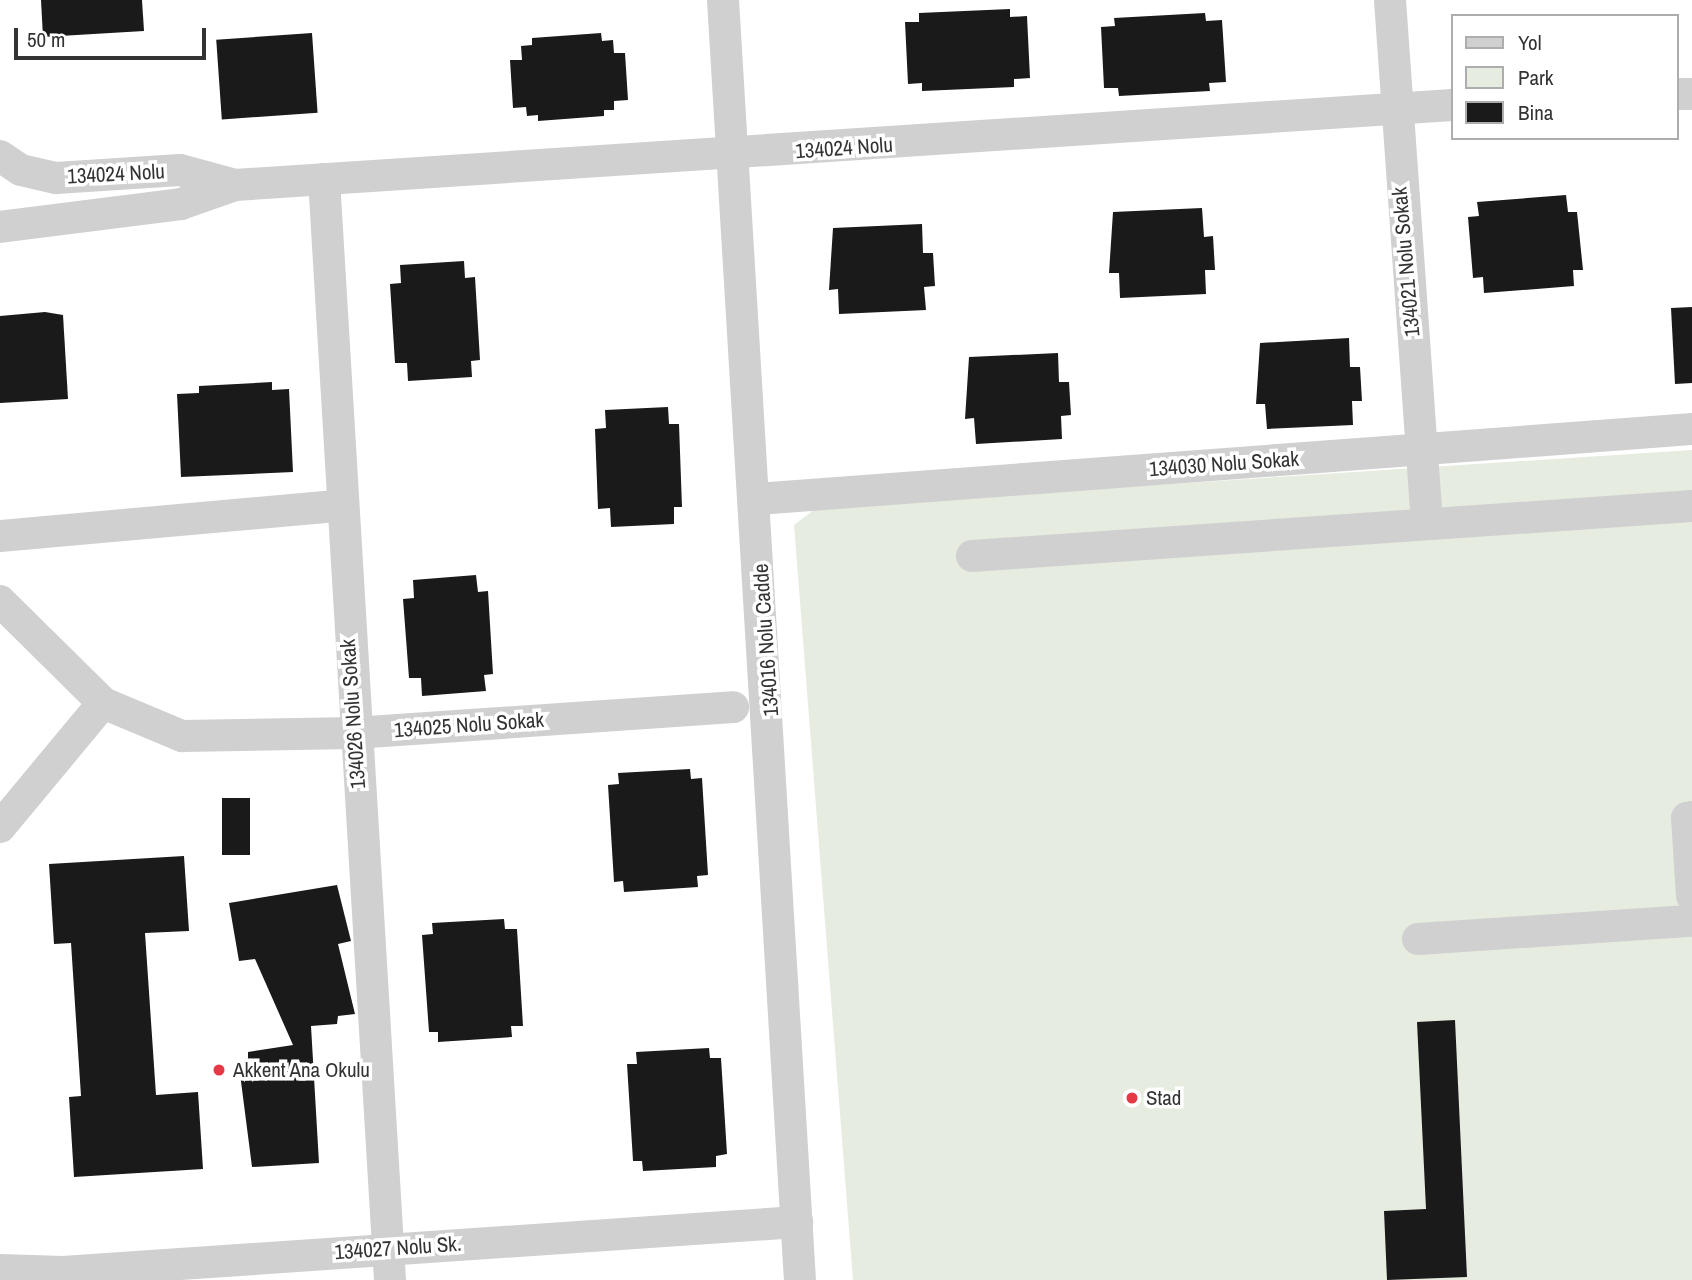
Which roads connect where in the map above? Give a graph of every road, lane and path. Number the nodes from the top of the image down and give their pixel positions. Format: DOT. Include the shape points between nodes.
graph roads {
  1 [pos="723,0"];
  2 [pos="1390,0"];
  3 [pos="1450,105"];
  4 [pos="1394,108"];
  5 [pos="733,156"];
  6 [pos="2,162"];
  7 [pos="324,179"];
  8 [pos="235,185"];
  9 [pos="0,227"];
  10 [pos="1692,429"];
  11 [pos="1422,449"];
  12 [pos="757,499"];
  13 [pos="339,506"];
  14 [pos="1692,506"];
  15 [pos="1427,524"];
  16 [pos="0,536"];
  17 [pos="972,556"];
  18 [pos="0,601"];
  19 [pos="103,703"];
  20 [pos="733,707"];
  21 [pos="354,733"];
  22 [pos="1692,817"];
  23 [pos="0,827"];
  24 [pos="1692,896"];
  25 [pos="1692,921"];
  26 [pos="1418,939"];
  27 [pos="797,1222"];
  28 [pos="388,1249"];
  29 [pos="0,1270"];
  30 [pos="390,1280"];
  31 [pos="800,1280"];
  1 -- 5 [label="street, 134016 Nolu Cadde"];
  2 -- 4 [label="street, 134021 Nolu Sokak"];
  3 -- 4 [label="street, 134024 Nolu"];
  4 -- 5 [label="street, 134024 Nolu"];
  4 -- 11 [label="street, 134021 Nolu Sokak"];
  5 -- 7 [label="street, 134024 Nolu"];
  5 -- 12 [label="street, 134016 Nolu Cadde"];
  6 -- 8 [label="street, 134024 Nolu" via="56,178 180,170"];
  7 -- 8 [label="street, 134024 Nolu"];
  7 -- 13 [label="street, 134026 Nolu Sokak"];
  8 -- 9 [label="street, 134024 Nolu" via="181,204"];
  10 -- 11 [label="street, 134030 Nolu Sokak"];
  11 -- 12 [label="street, 134030 Nolu Sokak"];
  11 -- 15 [label="street, 134021 Nolu Sokak"];
  12 -- 27 [label="street, 134016 Nolu Cadde"];
  13 -- 16 [label="street"];
  13 -- 21 [label="street, 134026 Nolu Sokak"];
  14 -- 15 [label="street"];
  15 -- 17 [label="street"];
  18 -- 19 [label="street, 134025 Nolu Sokak"];
  19 -- 21 [label="street, 134025 Nolu Sokak" via="182,736"];
  19 -- 23 [label="street"];
  20 -- 21 [label="street, 134025 Nolu Sokak"];
  21 -- 28 [label="street, 134026 Nolu Sokak"];
  22 -- 24 [label="street" via="1687,818"];
  25 -- 26 [label="street"];
  27 -- 28 [label="street, 134027 Nolu Sk."];
  27 -- 31 [label="street, 134016 Nolu Cadde"];
  28 -- 29 [label="street, 134027 Nolu Sk."];
  28 -- 30 [label="street, 134026 Nolu Sokak"];
}
